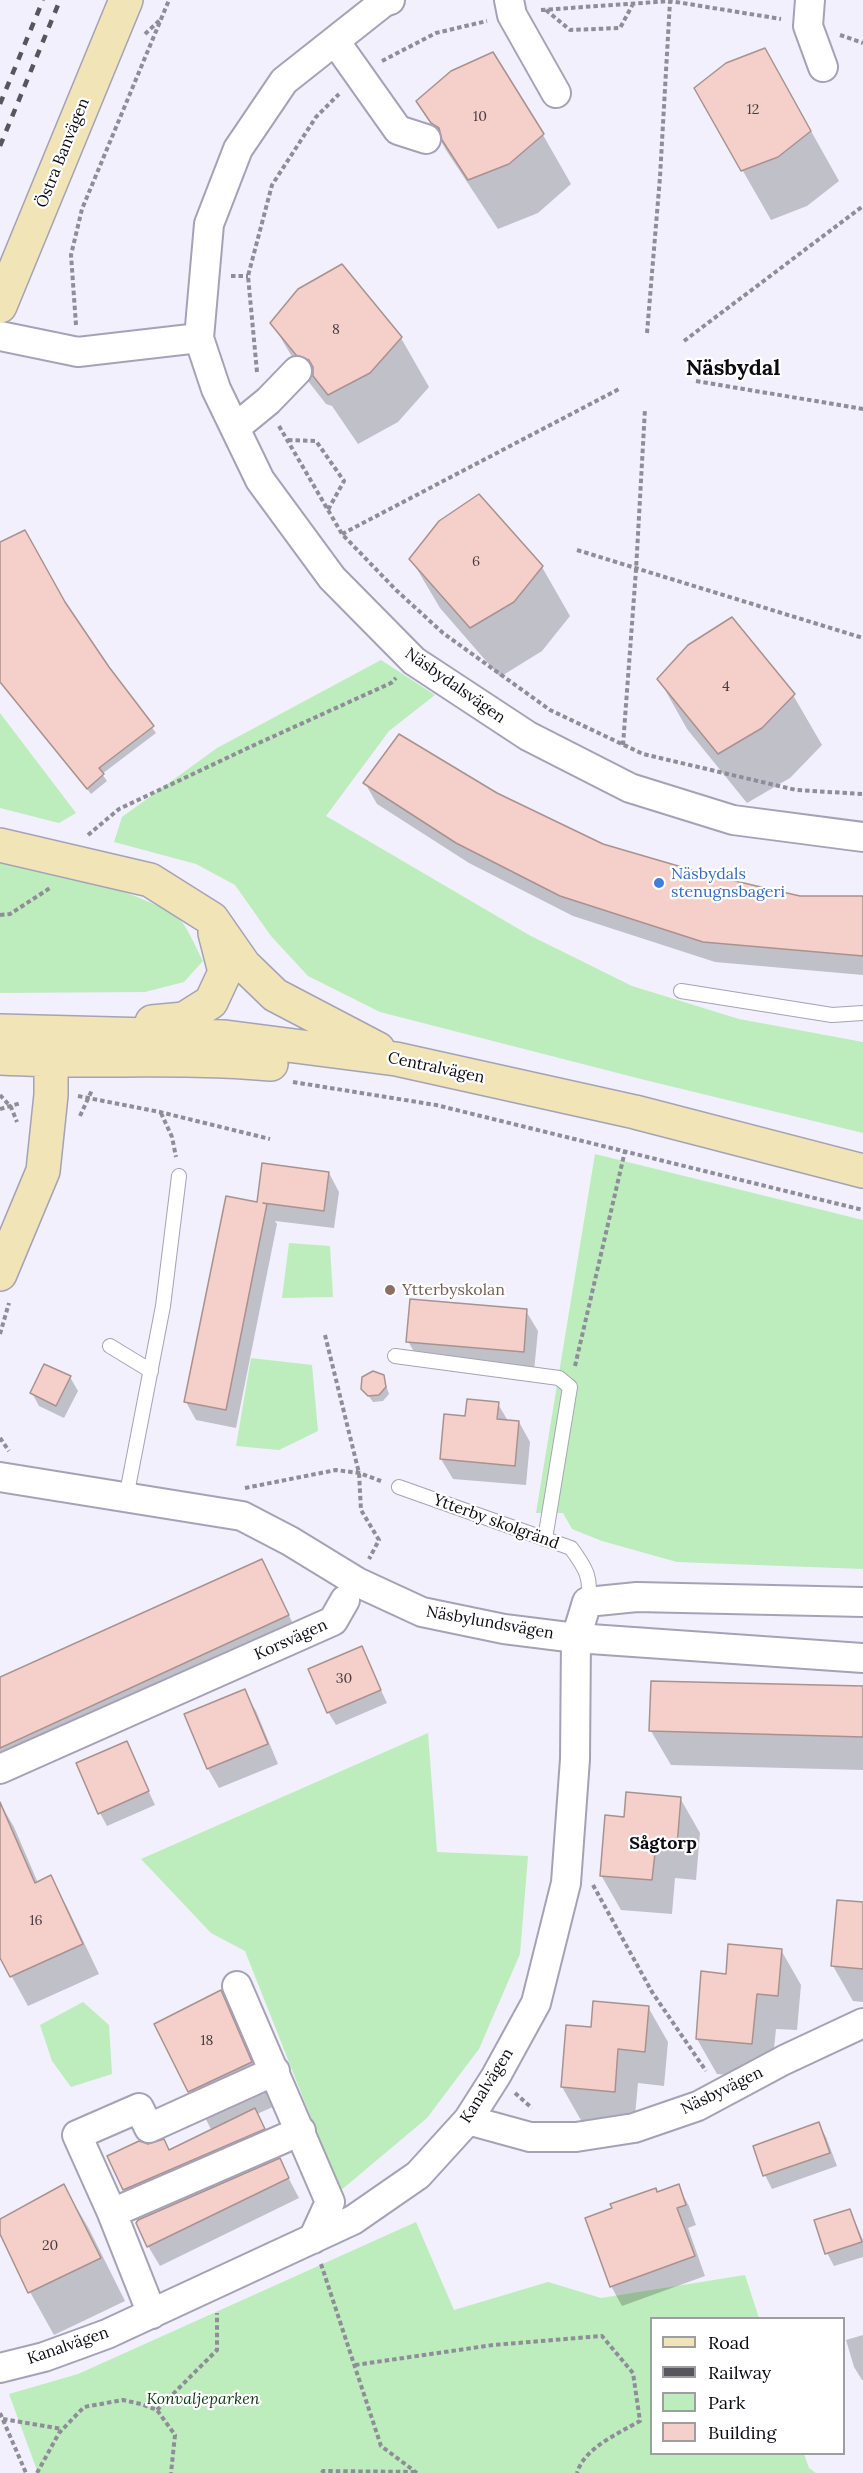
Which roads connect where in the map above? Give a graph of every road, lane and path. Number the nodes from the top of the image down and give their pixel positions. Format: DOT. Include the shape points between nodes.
graph roads {
  1 [pos="126,0"];
  2 [pos="169,0"];
  3 [pos="390,0"];
  4 [pos="670,1"];
  5 [pos="634,3"];
  6 [pos="510,8"];
  7 [pos="545,9"];
  8 [pos="809,13"];
  9 [pos="335,40"];
  10 [pos="863,42"];
  11 [pos="823,67"];
  12 [pos="358,74"];
  13 [pos="556,93"];
  14 [pos="426,139"];
  15 [pos="863,206"];
  16 [pos="0,306"];
  17 [pos="647,333"];
  18 [pos="0,336"];
  19 [pos="199,338"];
  20 [pos="684,341"];
  21 [pos="78,352"];
  22 [pos="297,371"];
  23 [pos="696,381"];
  24 [pos="621,388"];
  25 [pos="268,401"];
  26 [pos="645,409"];
  27 [pos="863,409"];
  28 [pos="235,428"];
  29 [pos="287,440"];
  30 [pos="328,510"];
  31 [pos="342,534"];
  32 [pos="577,550"];
  33 [pos="636,570"];
  34 [pos="863,638"];
  35 [pos="414,661"];
  36 [pos="623,745"];
  37 [pos="863,794"];
  38 [pos="863,837"];
  39 [pos="81,841"];
  40 [pos="0,845"];
  41 [pos="50,888"];
  42 [pos="0,915"];
  43 [pos="212,920"];
  44 [pos="681,991"];
  45 [pos="863,1013"];
  46 [pos="0,1031"];
  47 [pos="56,1047"];
  48 [pos="0,1058"];
  49 [pos="396,1059"];
  50 [pos="282,1081"];
  51 [pos="98,1087"];
  52 [pos="0,1095"];
  53 [pos="0,1109"];
  54 [pos="160,1112"];
  55 [pos="270,1139"];
  56 [pos="625,1151"];
  57 [pos="863,1171"];
  58 [pos="179,1176"];
  59 [pos="863,1187"];
  60 [pos="863,1210"];
  61 [pos="0,1274"];
  62 [pos="325,1335"];
  63 [pos="110,1346"];
  64 [pos="395,1356"];
  65 [pos="151,1371"];
  66 [pos="570,1387"];
  67 [pos="0,1438"];
  68 [pos="8,1466"];
  69 [pos="359,1473"];
  70 [pos="399,1487"];
  71 [pos="240,1489"];
  72 [pos="126,1498"];
  73 [pos="545,1539"];
  74 [pos="351,1591"];
  75 [pos="587,1602"];
  76 [pos="863,1602"];
  77 [pos="576,1638"];
  78 [pos="863,1658"];
  79 [pos="0,1769"];
  80 [pos="569,1858"];
  81 [pos="237,1986"];
  82 [pos="863,2023"];
  83 [pos="717,2066"];
  84 [pos="706,2071"];
  85 [pos="275,2072"];
  86 [pos="496,2076"];
  87 [pos="698,2076"];
  88 [pos="535,2111"];
  89 [pos="468,2120"];
  90 [pos="301,2131"];
  91 [pos="112,2213"];
  92 [pos="313,2239"];
  93 [pos="217,2285"];
  94 [pos="152,2314"];
  95 [pos="355,2365"];
  96 [pos="0,2368"];
  97 [pos="157,2410"];
  98 [pos="0,2413"];
  99 [pos="3,2419"];
  100 [pos="62,2429"];
  101 [pos="26,2473"];
  102 [pos="37,2473"];
  103 [pos="171,2473"];
  104 [pos="322,2473"];
  105 [pos="416,2473"];
  106 [pos="577,2473"];
  1 -- 16 [label="street, Östra Banvägen"];
  2 -- 21 [label="path" via="82,209 71,255"];
  3 -- 9 [label="street, Näsbydalsvägen"];
  4 -- 5 [label="path"];
  4 -- 8 [label="path" via="792,21"];
  4 -- 17 [label="path"];
  5 -- 7 [label="path"];
  5 -- 7 [label="path" via="620,28 570,30"];
  6 -- 7 [label="path"];
  6 -- 12 [label="path" via="436,33"];
  6 -- 13 [label="street"];
  8 -- 10 [label="path"];
  8 -- 11 [label="street"];
  9 -- 12 [label="street"];
  9 -- 19 [label="street, Näsbydalsvägen" via="284,81 238,149 209,224"];
  12 -- 14 [label="street" via="398,130"];
  12 -- 25 [label="path" via="316,117 272,185 248,276 257,376"];
  15 -- 20 [label="path"];
  18 -- 21 [label="street"];
  19 -- 21 [label="street"];
  19 -- 28 [label="street, Näsbydalsvägen" via="216,389"];
  22 -- 25 [label="street"];
  23 -- 27 [label="path"];
  24 -- 31 [label="path"];
  25 -- 28 [label="street"];
  25 -- 29 [label="path"];
  26 -- 33 [label="path"];
  28 -- 35 [label="street, Näsbydalsvägen" via="260,480 332,578"];
  29 -- 30 [label="path"];
  29 -- 30 [label="path" via="316,441 344,481"];
  30 -- 31 [label="path"];
  31 -- 36 [label="path" via="396,590 458,644 550,710"];
  32 -- 33 [label="path"];
  33 -- 34 [label="path"];
  33 -- 36 [label="path"];
  35 -- 38 [label="street, Näsbydalsvägen" via="528,736 630,788 733,820"];
  35 -- 39 [label="path" via="391,683 119,809"];
  36 -- 37 [label="path" via="643,754 796,790"];
  40 -- 43 [label="street" via="150,880"];
  41 -- 42 [label="path" via="10,914"];
  43 -- 47 [label="street" via="225,972 211,1002 184,1019"];
  43 -- 49 [label="street" via="244,965 275,995"];
  44 -- 45 [label="lane" via="832,1015"];
  46 -- 47 [label="street, Centralvägen"];
  47 -- 48 [label="street, Centralvägen"];
  47 -- 49 [label="street, Centralvägen" via="225,1037"];
  47 -- 59 [label="street, Centralvägen" via="392,1076"];
  47 -- 61 [label="street" via="43,1171"];
  49 -- 57 [label="street, Centralvägen" via="635,1112"];
  50 -- 56 [label="path" via="436,1105"];
  51 -- 54 [label="path" via="88,1096"];
  52 -- 53 [label="path" via="11,1107"];
  54 -- 55 [label="path"];
  54 -- 58 [label="path" via="172,1137"];
  56 -- 60 [label="path"];
  56 -- 66 [label="path"];
  58 -- 65 [label="lane" via="164,1306"];
  62 -- 69 [label="path"];
  63 -- 65 [label="lane"];
  64 -- 66 [label="lane" via="559,1378"];
  65 -- 72 [label="lane"];
  66 -- 73 [label="lane"];
  67 -- 68 [label="path" via="9,1450"];
  68 -- 72 [label="street, Näsbylundsvägen"];
  69 -- 70 [label="path"];
  69 -- 71 [label="path" via="336,1470"];
  69 -- 74 [label="path" via="361,1510 379,1540"];
  70 -- 73 [label="lane, Ytterby skolgränd"];
  72 -- 74 [label="street, Näsbylundsvägen" via="242,1516 290,1541"];
  73 -- 75 [label="lane, Ytterby skolgränd" via="571,1548 582,1564 591,1587"];
  74 -- 77 [label="street, Näsbylundsvägen" via="422,1612 504,1629"];
  74 -- 79 [label="street, Korsvägen" via="333,1621"];
  75 -- 76 [label="street" via="637,1597"];
  75 -- 77 [label="street, Kanalvägen"];
  77 -- 78 [label="street, Näsbylundsvägen"];
  77 -- 80 [label="street, Kanalvägen"];
  80 -- 84 [label="path" via="596,1888 651,1992"];
  80 -- 86 [label="street, Kanalvägen" via="536,2003"];
  81 -- 85 [label="street"];
  82 -- 89 [label="street, Näsbyvägen" via="698,2106 634,2128 576,2137 530,2137"];
  83 -- 84 [label="path"];
  84 -- 87 [label="path"];
  85 -- 90 [label="street"];
  85 -- 91 [label="street" via="149,2128 139,2108 77,2135"];
  86 -- 88 [label="path"];
  86 -- 89 [label="street, Kanalvägen"];
  89 -- 92 [label="street, Kanalvägen" via="418,2175 353,2220"];
  90 -- 91 [label="street"];
  90 -- 92 [label="street" via="330,2202"];
  91 -- 94 [label="street"];
  92 -- 93 [label="street, Kanalvägen"];
  92 -- 95 [label="path"];
  93 -- 94 [label="street, Kanalvägen"];
  93 -- 97 [label="path" via="218,2350"];
  94 -- 96 [label="street, Kanalvägen" via="44,2357"];
  95 -- 105 [label="path" via="381,2446"];
  95 -- 106 [label="path" via="493,2345 602,2336 633,2373 640,2421 580,2462"];
  97 -- 100 [label="path" via="123,2400 84,2407"];
  97 -- 103 [label="path" via="175,2435"];
  98 -- 99 [label="path"];
  99 -- 100 [label="path"];
  99 -- 101 [label="path"];
  100 -- 102 [label="path"];
  104 -- 105 [label="path"];
}
